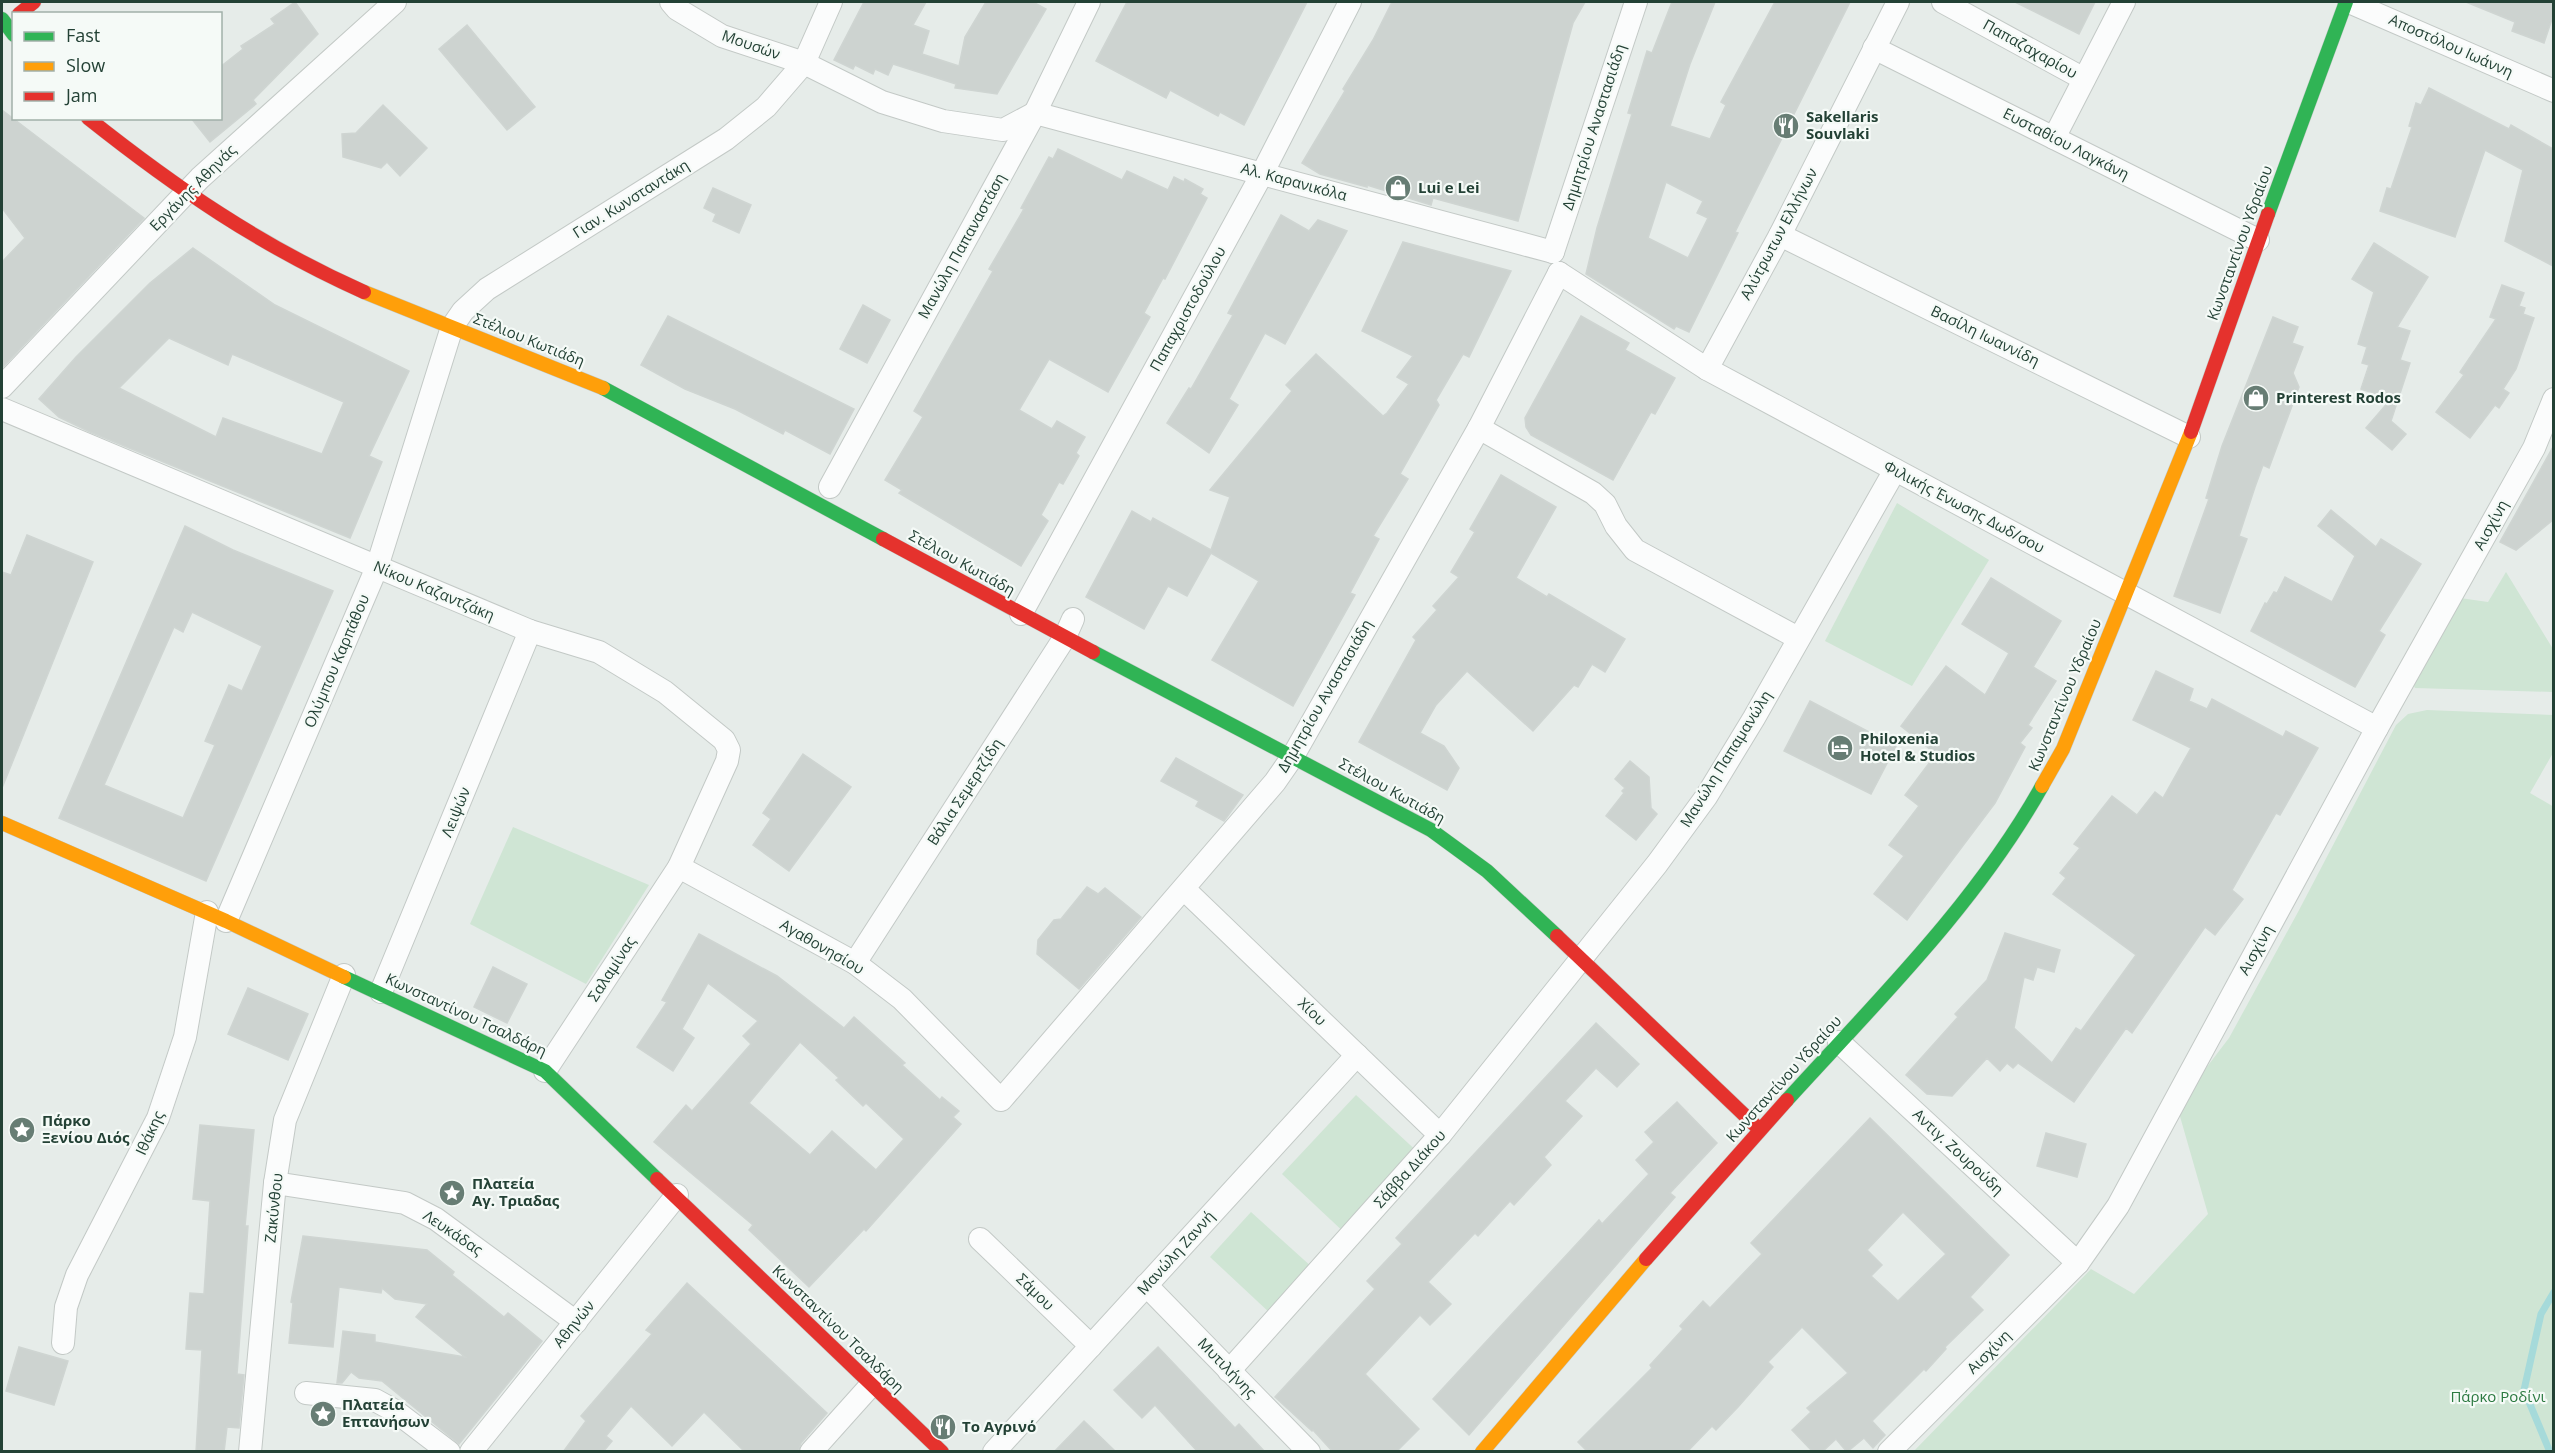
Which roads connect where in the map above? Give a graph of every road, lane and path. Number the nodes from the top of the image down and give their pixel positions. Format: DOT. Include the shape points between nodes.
graph roads {
  1 [pos="34,2"];
  2 [pos="395,2"];
  3 [pos="671,2"];
  4 [pos="831,2"];
  5 [pos="1089,2"];
  6 [pos="1350,2"];
  7 [pos="1636,2"];
  8 [pos="1898,2"];
  9 [pos="1943,2"];
  10 [pos="2124,2"];
  11 [pos="2347,2"];
  12 [pos="22,12"];
  13 [pos="1874,48"];
  14 [pos="804,63"];
  15 [pos="2084,79"];
  16 [pos="2553,91"];
  17 [pos="1035,113"];
  18 [pos="91,120"];
  19 [pos="2054,138"];
  20 [pos="1262,174"];
  21 [pos="198,183"];
  22 [pos="1780,235"];
  23 [pos="2258,240"];
  24 [pos="1556,262"];
  25 [pos="461,315"];
  26 [pos="1707,369"];
  27 [pos="2,387"];
  28 [pos="2553,399"];
  29 [pos="2,409"];
  30 [pos="1479,428"];
  31 [pos="2189,437"];
  32 [pos="1895,470"];
  33 [pos="830,487"];
  34 [pos="377,567"];
  35 [pos="2125,593"];
  36 [pos="1028,601"];
  37 [pos="1069,623"];
  38 [pos="530,631"];
  39 [pos="1798,638"];
  40 [pos="2377,728"];
  41 [pos="1299,743"];
  42 [pos="2,824"];
  43 [pos="678,867"];
  44 [pos="1184,889"];
  45 [pos="217,917"];
  46 [pos="1588,949"];
  47 [pos="855,963"];
  48 [pos="344,975"];
  49 [pos="381,992"];
  50 [pos="1839,1042"];
  51 [pos="1357,1055"];
  52 [pos="545,1071"];
  53 [pos="1001,1100"];
  54 [pos="1759,1129"];
  55 [pos="1440,1135"];
  56 [pos="275,1184"];
  57 [pos="677,1195"];
  58 [pos="980,1239"];
  59 [pos="2078,1263"];
  60 [pos="1146,1285"];
  61 [pos="576,1322"];
  62 [pos="63,1343"];
  63 [pos="1091,1346"];
  64 [pos="1229,1371"];
  65 [pos="872,1384"];
  66 [pos="306,1393"];
  67 [pos="250,1452"];
  68 [pos="449,1452"];
  69 [pos="471,1452"];
  70 [pos="811,1452"];
  71 [pos="942,1452"];
  72 [pos="994,1452"];
  73 [pos="1309,1452"];
  74 [pos="1482,1452"];
  75 [pos="1889,1452"];
  1 -- 12 [label="street"];
  2 -- 21 [label="street, Εργάνης Αθηνάς"];
  3 -- 14 [label="street, Μουσών" via="722,36"];
  4 -- 14 [label="street, Γιαν. Κωνσταντάκη"];
  5 -- 17 [label="street, Μανώλη Παπαναστάση"];
  6 -- 20 [label="street, Παπαχριστοδούλου"];
  7 -- 24 [label="street, Δημητρίου Αναστασιάδη"];
  8 -- 13 [label="street, Αλύτρωτων Ελλήνων"];
  9 -- 15 [label="street, Παπαζαχαρίου"];
  10 -- 15 [label="street"];
  11 -- 16 [label="street, Αποστόλου Ιωάννη"];
  11 -- 23 [label="street, Κωνσταντίνου Υδραίου"];
  13 -- 19 [label="street, Ευσταθίου Λαγκάνη"];
  13 -- 22 [label="street, Αλύτρωτων Ελλήνων"];
  14 -- 17 [label="street, Μουσών" via="882,102 943,122 1003,130"];
  14 -- 25 [label="street, Γιαν. Κωνσταντάκη" via="766,107 726,140 487,289"];
  15 -- 19 [label="street"];
  17 -- 20 [label="street, Αλ. Καρανικόλα"];
  17 -- 33 [label="street, Μανώλη Παπαναστάση"];
  18 -- 21 [label="street, Στέλιου Κωτιάδη"];
  19 -- 23 [label="street, Ευσταθίου Λαγκάνη"];
  20 -- 24 [label="street, Αλ. Καρανικόλα"];
  20 -- 36 [label="street, Παπαχριστοδούλου"];
  21 -- 25 [label="street, Στέλιου Κωτιάδη" via="265,243 307,265"];
  21 -- 27 [label="street, Εργάνης Αθηνάς"];
  22 -- 26 [label="street, Αλύτρωτων Ελλήνων"];
  22 -- 31 [label="street, Βασίλη Ιωαννίδη"];
  23 -- 31 [label="street, Κωνσταντίνου Υδραίου"];
  24 -- 26 [label="street, Φιλικής Ένωσης Δωδ/σου"];
  24 -- 30 [label="street, Δημητρίου Αναστασιάδη"];
  25 -- 34 [label="street, Ολύμπου Καρπάθου"];
  25 -- 36 [label="street, Στέλιου Κωτιάδη"];
  26 -- 32 [label="street, Φιλικής Ένωσης Δωδ/σου"];
  28 -- 40 [label="street, Αισχίνη" via="2534,448"];
  29 -- 34 [label="street, Νίκου Καζαντζάκη"];
  30 -- 39 [label="street" via="1593,493 1605,504 1635,550"];
  30 -- 41 [label="street, Δημητρίου Αναστασιάδη"];
  31 -- 35 [label="street, Κωνσταντίνου Υδραίου"];
  32 -- 35 [label="street, Φιλικής Ένωσης Δωδ/σου"];
  32 -- 39 [label="street, Μανώλη Παπαμανώλη"];
  34 -- 38 [label="street, Νίκου Καζαντζάκη"];
  34 -- 45 [label="street, Ολύμπου Καρπάθου"];
  35 -- 40 [label="street, Φιλικής Ένωσης Δωδ/σου"];
  35 -- 50 [label="street, Κωνσταντίνου Υδραίου" via="2063,749 2023,820 1981,880"];
  36 -- 37 [label="street, Στέλιου Κωτιάδη"];
  37 -- 41 [label="street, Στέλιου Κωτιάδη"];
  37 -- 47 [label="street, Βάλια Σεμερτζίδη"];
  38 -- 43 [label="street, Νίκου Καζαντζάκη" via="599,652 665,692 724,740 729,750 727,761"];
  38 -- 49 [label="street, Λειψών"];
  39 -- 46 [label="street, Μανώλη Παπαμανώλη" via="1706,797"];
  40 -- 59 [label="street, Αισχίνη" via="2118,1206"];
  41 -- 44 [label="street, Δημητρίου Αναστασιάδη" via="1259,801"];
  41 -- 46 [label="street, Στέλιου Κωτιάδη" via="1459,849"];
  42 -- 45 [label="street, Κωνσταντίνου Τσαλδάρη"];
  43 -- 47 [label="street, Αγαθονησίου"];
  43 -- 52 [label="street, Σαλαμίνας"];
  44 -- 51 [label="street, Χίου"];
  44 -- 53 [label="street, Δημητρίου Αναστασιάδη"];
  45 -- 48 [label="street, Κωνσταντίνου Τσαλδάρη"];
  45 -- 62 [label="street, Ιθάκης" via="185,1037 158,1118 77,1275 66,1307"];
  46 -- 54 [label="street, Στέλιου Κωτιάδη"];
  46 -- 55 [label="street, Σάββα Διάκου"];
  47 -- 53 [label="street, Αγαθονησίου" via="902,999"];
  48 -- 49 [label="street, Κωνσταντίνου Τσαλδάρη"];
  48 -- 56 [label="street, Ζακύνθου" via="285,1120"];
  49 -- 52 [label="street, Κωνσταντίνου Τσαλδάρη"];
  50 -- 54 [label="street, Κωνσταντίνου Υδραίου" via="1768,1112"];
  50 -- 59 [label="street, Αντιγ. Ζουρούδη"];
  51 -- 55 [label="street, Χίου"];
  51 -- 60 [label="street, Μανώλη Ζαννή"];
  52 -- 57 [label="street, Κωνσταντίνου Τσαλδάρη"];
  54 -- 74 [label="street, Κωνσταντίνου Υδραίου"];
  55 -- 64 [label="street, Σάββα Διάκου"];
  56 -- 61 [label="street, Λευκάδας" via="405,1203 436,1219"];
  56 -- 67 [label="street, Ζακύνθου"];
  57 -- 61 [label="street, Αθηνών"];
  57 -- 65 [label="street, Κωνσταντίνου Τσαλδάρη"];
  58 -- 63 [label="street, Σάμου"];
  59 -- 75 [label="street, Αισχίνη"];
  60 -- 63 [label="street, Μανώλη Ζαννή"];
  60 -- 64 [label="street, Μυτιλήνης"];
  61 -- 69 [label="street, Αθηνών"];
  63 -- 72 [label="street, Μανώλη Ζαννή"];
  64 -- 73 [label="street, Μυτιλήνης"];
  65 -- 70 [label="street"];
  65 -- 71 [label="street, Κωνσταντίνου Τσαλδάρη"];
  66 -- 68 [label="street" via="375,1400"];
}
